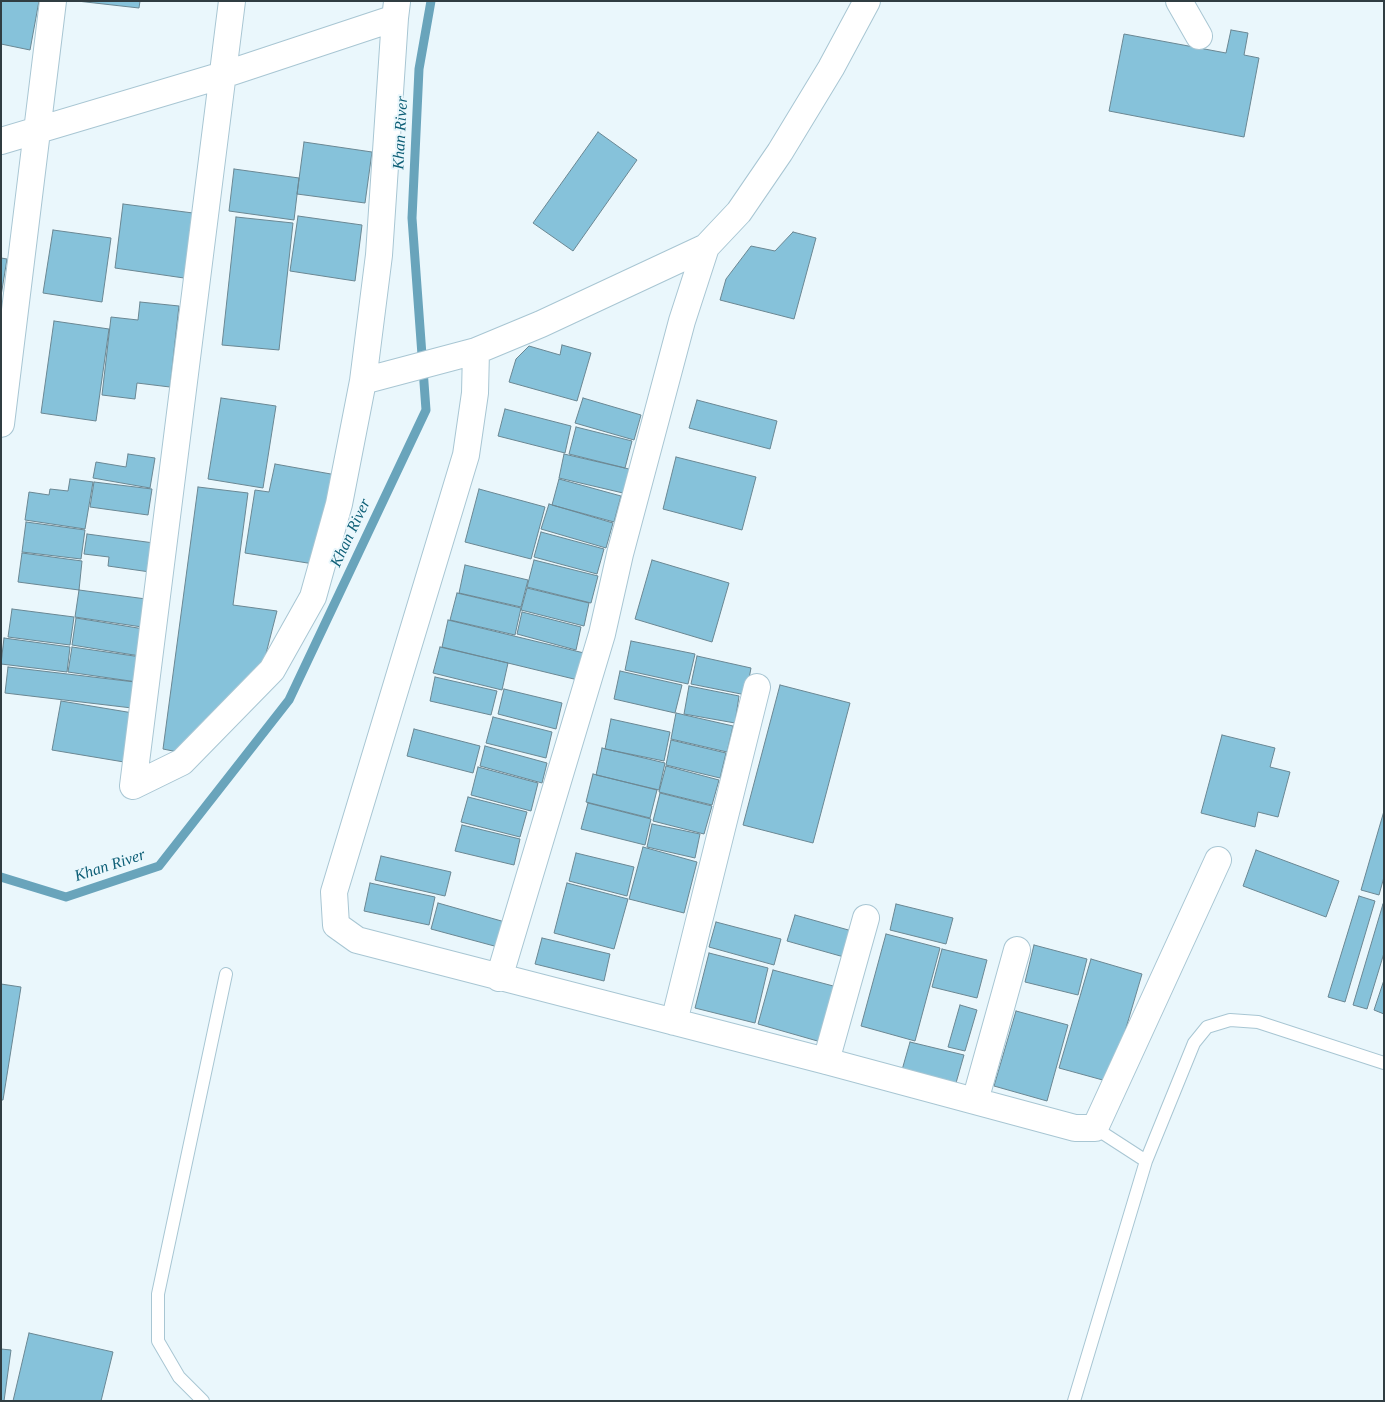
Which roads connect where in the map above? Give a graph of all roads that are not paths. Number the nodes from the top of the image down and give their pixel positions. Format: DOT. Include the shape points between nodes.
graph roads {
  1 [pos="53,1"];
  2 [pos="232,1"];
  3 [pos="867,1"];
  4 [pos="1179,1"];
  5 [pos="396,10"];
  6 [pos="1199,36"];
  7 [pos="222,75"];
  8 [pos="36,130"];
  9 [pos="1,141"];
  10 [pos="706,247"];
  11 [pos="476,351"];
  12 [pos="363,382"];
  13 [pos="1,424"];
  14 [pos="757,687"];
  15 [pos="1218,860"];
  16 [pos="866,918"];
  17 [pos="1017,950"];
  18 [pos="226,974"];
  19 [pos="499,978"];
  20 [pos="674,1022"];
  21 [pos="826,1061"];
  22 [pos="1384,1063"];
  23 [pos="975,1101"];
  24 [pos="1095,1128"];
  25 [pos="1146,1161"];
  26 [pos="203,1401"];
  27 [pos="1074,1401"];
  1 -- 8 [label="street"];
  2 -- 7 [label="street"];
  3 -- 10 [label="street" via="780,152 739,212"];
  4 -- 6 [label="street"];
  5 -- 7 [label="street"];
  5 -- 12 [label="street" via="378,255"];
  7 -- 8 [label="street"];
  7 -- 12 [label="street" via="132,786 182,762 272,670 314,597 339,504"];
  8 -- 9 [label="street"];
  8 -- 13 [label="street"];
  10 -- 11 [label="street"];
  10 -- 19 [label="street" via="682,321 602,634"];
  11 -- 12 [label="street"];
  11 -- 19 [label="street" via="475,393 466,455 334,892 336,925 357,940"];
  14 -- 20 [label="street"];
  15 -- 24 [label="street"];
  16 -- 21 [label="street"];
  17 -- 23 [label="street"];
  18 -- 26 [label="lane" via="158,1294 158,1341 179,1377"];
  19 -- 20 [label="street"];
  20 -- 21 [label="street"];
  21 -- 23 [label="street"];
  22 -- 25 [label="lane" via="1258,1022 1230,1020 1207,1027 1194,1043"];
  23 -- 24 [label="street" via="1075,1128"];
  24 -- 25 [label="lane"];
  25 -- 27 [label="lane"];
}
